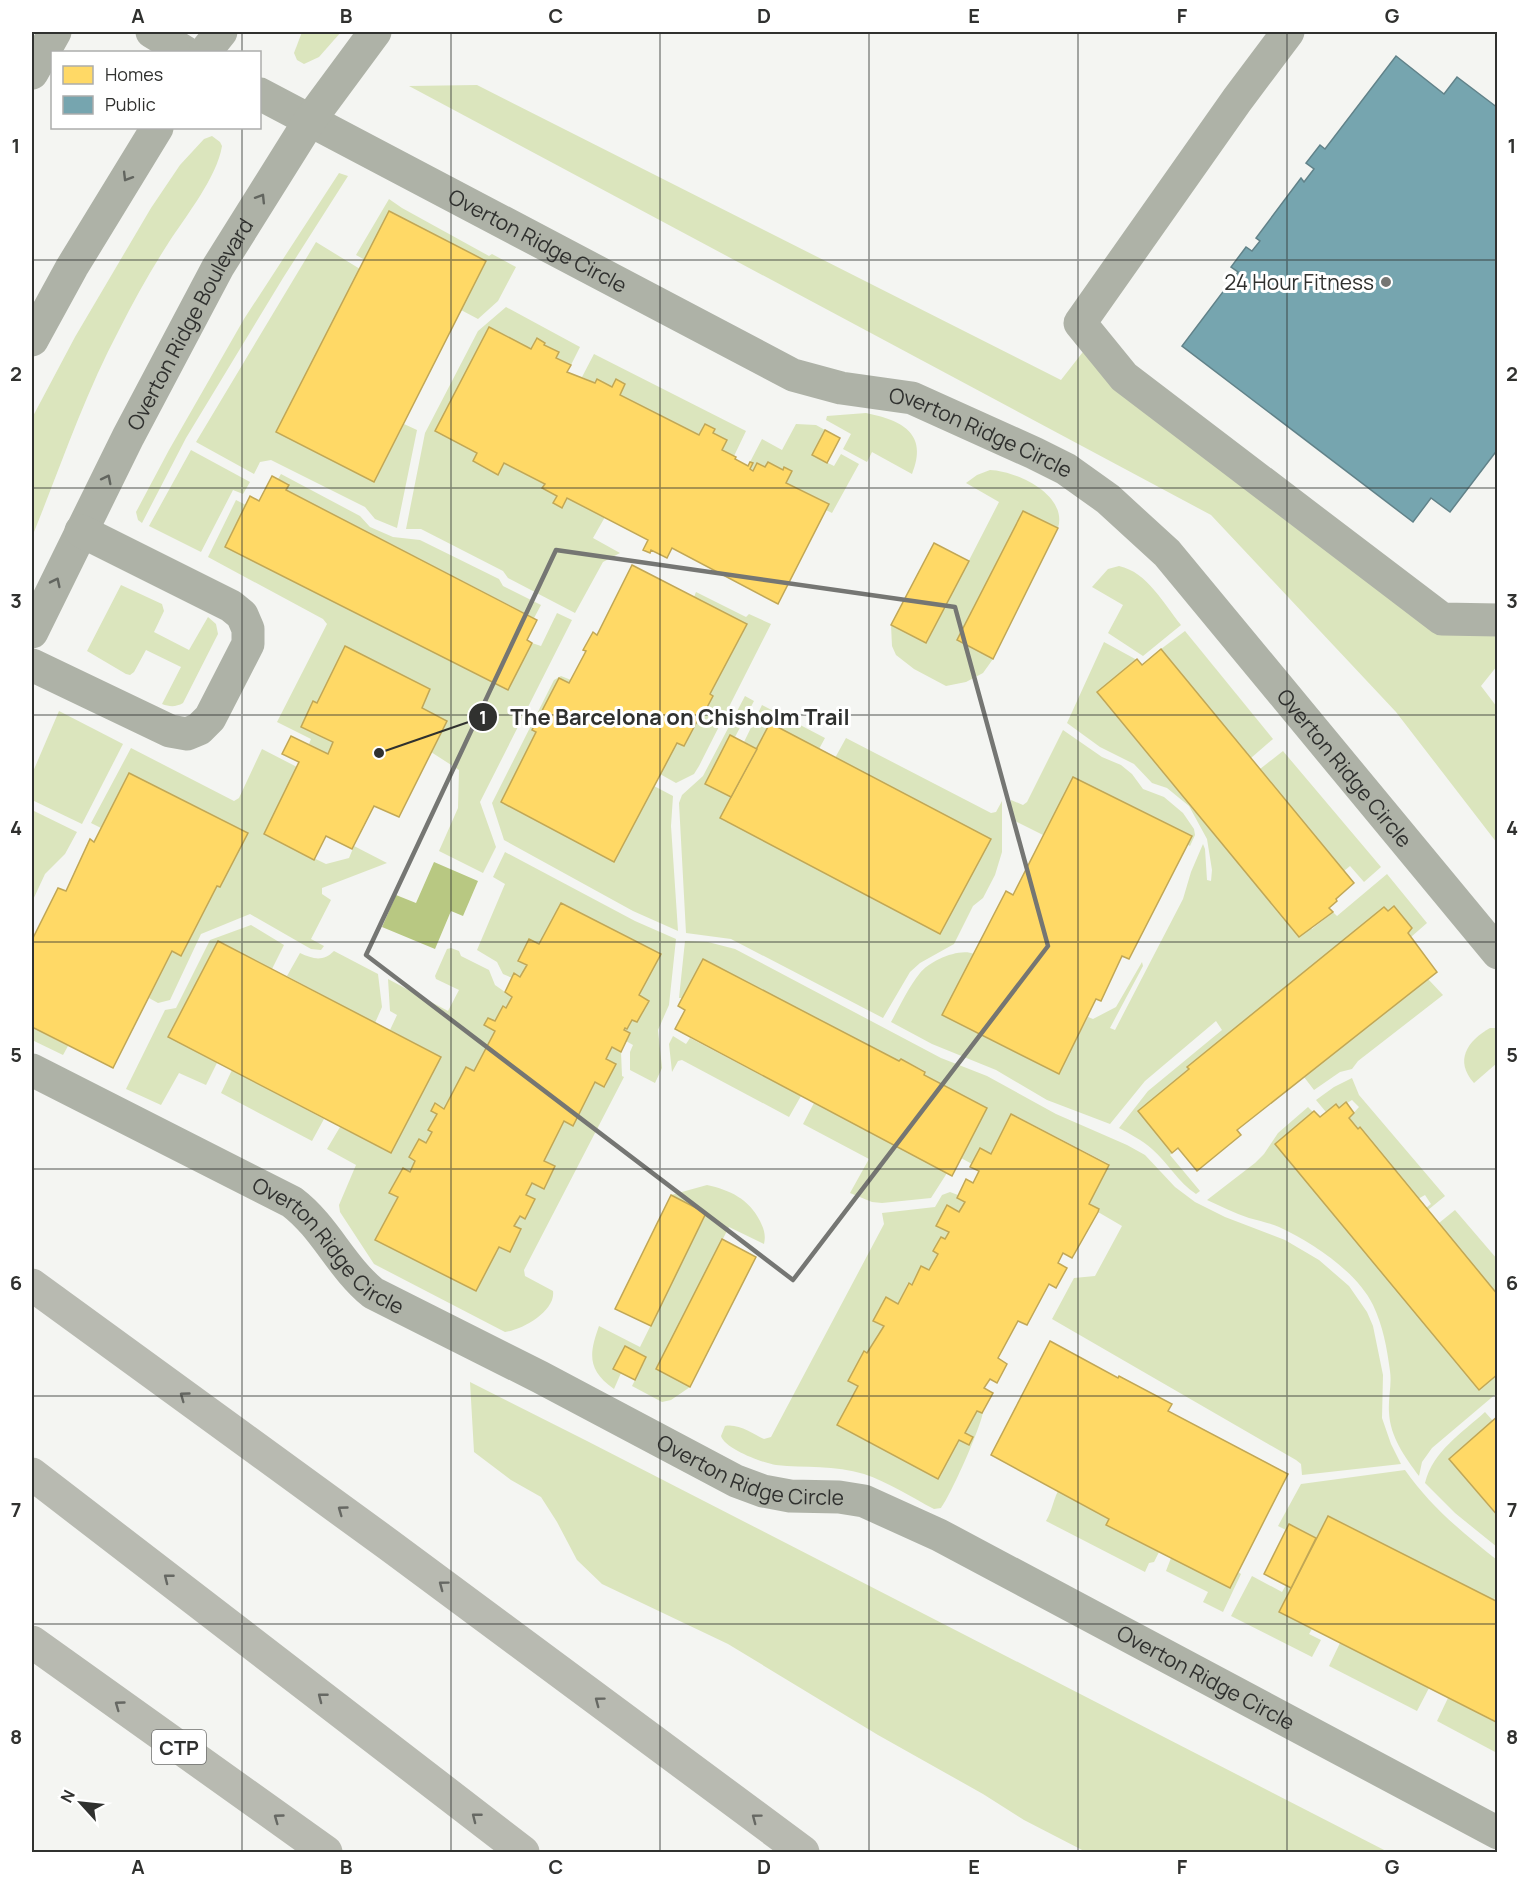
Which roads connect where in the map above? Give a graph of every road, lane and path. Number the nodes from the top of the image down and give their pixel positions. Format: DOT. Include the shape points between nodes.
graph roads {
  1 [pos="55,32"];
  2 [pos="152,32"];
  3 [pos="221,32"];
  4 [pos="375,32"];
  5 [pos="1288,32"];
  6 [pos="183,51"];
  7 [pos="206,51"];
  8 [pos="32,72"];
  9 [pos="261,94"];
  10 [pos="310,120"];
  11 [pos="156,129"];
  12 [pos="32,340"];
  13 [pos="81,531"];
  14 [pos="1497,620"];
  15 [pos="32,633"];
  16 [pos="32,665"];
  17 [pos="1497,953"];
  18 [pos="32,1070"];
  19 [pos="32,1285"];
  20 [pos="32,1474"];
  21 [pos="32,1642"];
  22 [pos="1497,1833"];
  23 [pos="326,1852"];
  24 [pos="522,1852"];
  25 [pos="803,1852"];
  1 -- 8 [label="street"];
  2 -- 6 [label="street"];
  3 -- 7 [label="street"];
  4 -- 10 [label="street, Overton Ridge Boulevard"];
  5 -- 14 [label="street" via="1080,323 1124,377 1442,619"];
  9 -- 10 [label="street, Overton Ridge Circle"];
  13 -- 10 [label="street, Overton Ridge Boulevard, one-way" via="218,267"];
  10 -- 17 [label="street, Overton Ridge Circle" via="793,375 841,388 912,398 1074,475 1108,499 1167,553"];
  11 -- 12 [label="street, one-way"];
  15 -- 13 [label="street, Overton Ridge Boulevard, one-way"];
  13 -- 16 [label="street" via="231,606 242,615 248,629 248,644 210,718 187,734 170,731"];
  18 -- 22 [label="street, Overton Ridge Circle" via="292,1202 314,1222 358,1281 373,1293 736,1481 790,1496 864,1502 929,1530"];
  25 -- 19 [label="highway, one-way"];
  24 -- 20 [label="highway, one-way"];
  23 -- 21 [label="highway, CTP, one-way"];
}
